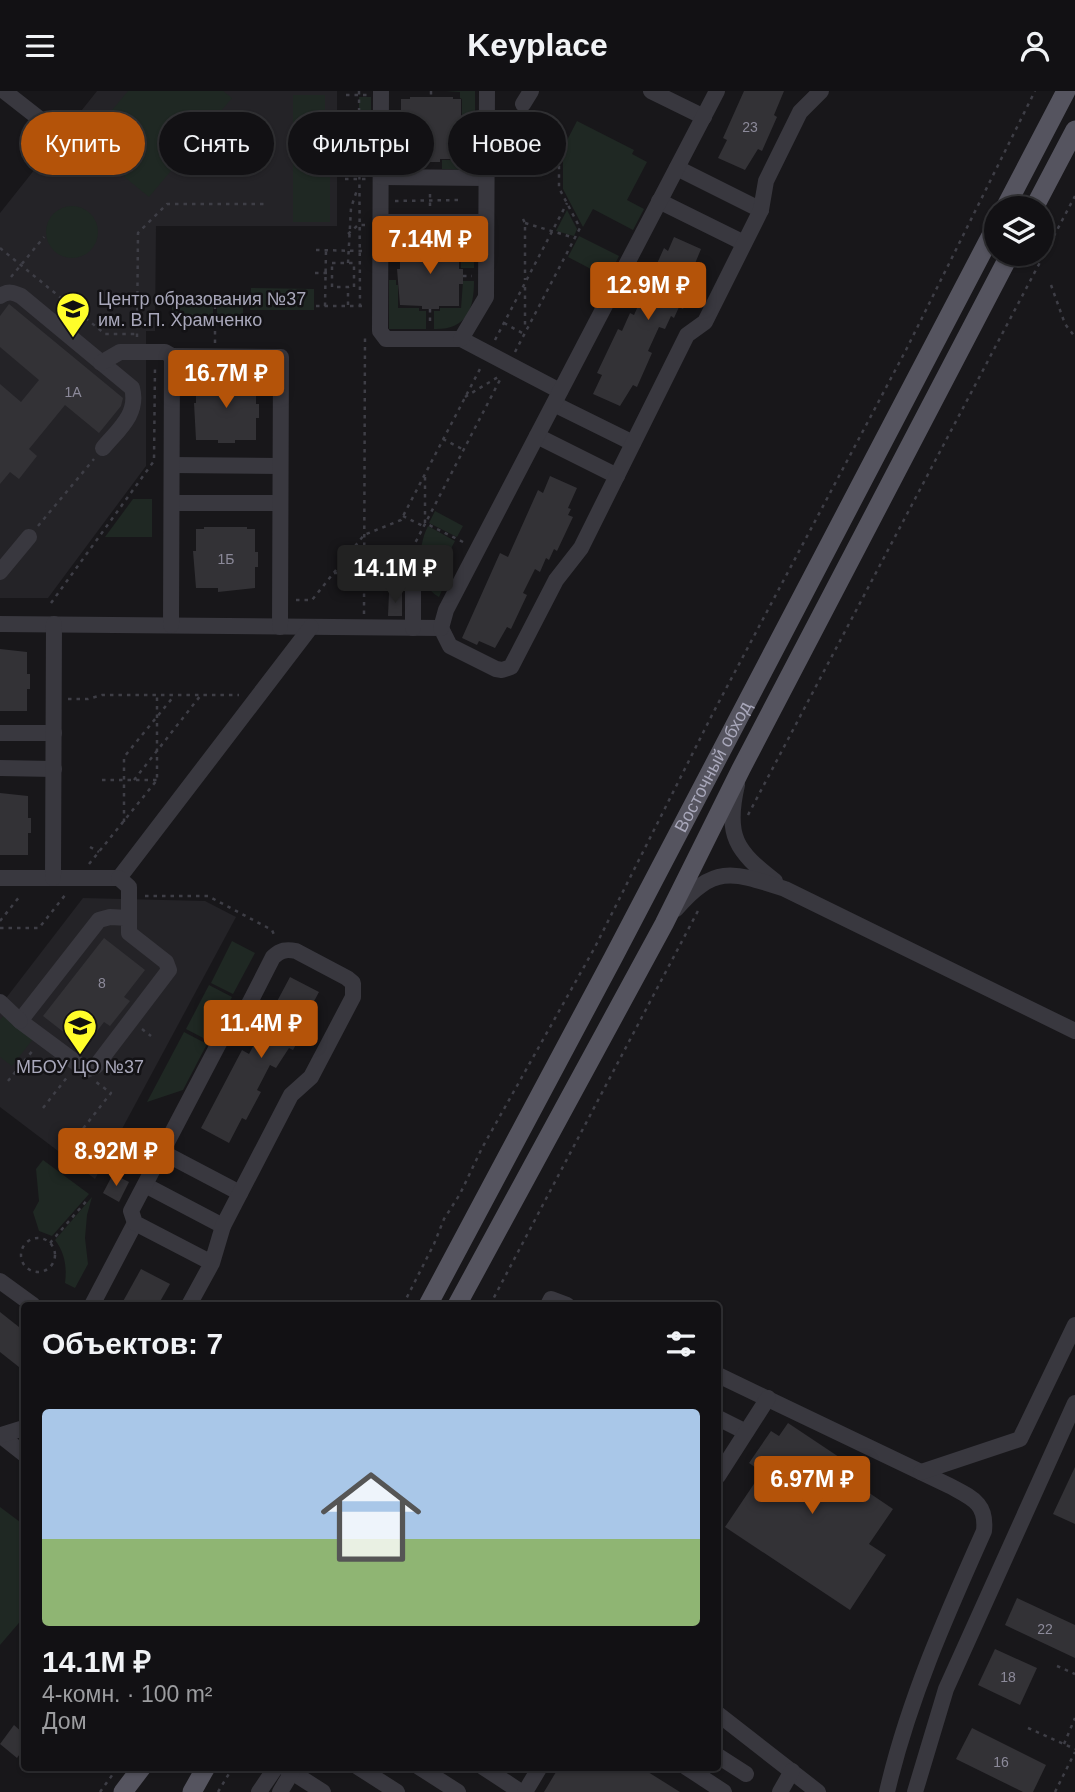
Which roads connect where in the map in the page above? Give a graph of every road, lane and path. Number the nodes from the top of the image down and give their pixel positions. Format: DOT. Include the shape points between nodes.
graph roads {
  1 [pos="431,91"];
  2 [pos="487,91"];
  3 [pos="650,91"];
  4 [pos="717,91"];
  5 [pos="821,91"];
  6 [pos="1035,91"];
  7 [pos="1066,91"];
  8 [pos="2,92"];
  9 [pos="359,93"];
  10 [pos="381,93"];
  11 [pos="346,95"];
  12 [pos="431,97"];
  13 [pos="29,112"];
  14 [pos="704,117"];
  15 [pos="1075,130"];
  16 [pos="677,168"];
  17 [pos="381,177"];
  18 [pos="430,177"];
  19 [pos="486,178"];
  20 [pos="345,179"];
  21 [pos="358,179"];
  22 [pos="358,188"];
  23 [pos="1075,195"];
  24 [pos="1011,196"];
  25 [pos="1040,196"];
  26 [pos="461,199"];
  27 [pos="430,201"];
  28 [pos="659,201"];
  29 [pos="567,203"];
  30 [pos="267,204"];
  31 [pos="381,204"];
  32 [pos="761,209"];
  33 [pos="523,219"];
  34 [pos="430,222"];
  35 [pos="486,222"];
  36 [pos="381,223"];
  37 [pos="525,223"];
  38 [pos="358,225"];
  39 [pos="552,232"];
  40 [pos="348,234"];
  41 [pos="44,237"];
  42 [pos="575,238"];
  43 [pos="744,243"];
  44 [pos="0,248"];
  45 [pos="984,249"];
  46 [pos="316,250"];
  47 [pos="326,250"];
  48 [pos="348,251"];
  49 [pos="360,251"];
  50 [pos="380,251"];
  51 [pos="348,263"];
  52 [pos="21,265"];
  53 [pos="1004,266"];
  54 [pos="315,273"];
  55 [pos="325,273"];
  56 [pos="332,273"];
  57 [pos="354,273"];
  58 [pos="360,273"];
  59 [pos="525,283"];
  60 [pos="1051,285"];
  61 [pos="348,287"];
  62 [pos="3,294"];
  63 [pos="215,296"];
  64 [pos="316,306"];
  65 [pos="325,306"];
  66 [pos="348,306"];
  67 [pos="360,306"];
  68 [pos="380,306"];
  69 [pos="504,323"];
  70 [pos="528,327"];
  71 [pos="365,333"];
  72 [pos="137,334"];
  73 [pos="524,334"];
  74 [pos="1075,337"];
  75 [pos="461,339"];
  76 [pos="137,352"];
  77 [pos="155,352"];
  78 [pos="488,353"];
  79 [pos="172,356"];
  80 [pos="215,356"];
  81 [pos="102,363"];
  82 [pos="504,373"];
  83 [pos="465,398"];
  84 [pos="557,398"];
  85 [pos="537,436"];
  86 [pos="443,439"];
  87 [pos="633,443"];
  88 [pos="103,448"];
  89 [pos="464,450"];
  90 [pos="172,465"];
  91 [pos="280,466"];
  92 [pos="425,473"];
  93 [pos="617,476"];
  94 [pos="172,503"];
  95 [pos="280,503"];
  96 [pos="403,516"];
  97 [pos="423,526"];
  98 [pos="364,535"];
  99 [pos="29,537"];
  100 [pos="477,550"];
  101 [pos="0,572"];
  102 [pos="364,572"];
  103 [pos="419,572"];
  104 [pos="334,573"];
  105 [pos="413,590"];
  106 [pos="280,600"];
  107 [pos="51,603"];
  108 [pos="0,624"];
  109 [pos="54,624"];
  110 [pos="171,625"];
  111 [pos="280,627"];
  112 [pos="311,627"];
  113 [pos="364,627"];
  114 [pos="413,628"];
  115 [pos="441,628"];
  116 [pos="153,688"];
  117 [pos="192,688"];
  118 [pos="155,695"];
  119 [pos="175,695"];
  120 [pos="192,695"];
  121 [pos="201,695"];
  122 [pos="239,695"];
  123 [pos="54,699"];
  124 [pos="157,716"];
  125 [pos="0,733"];
  126 [pos="54,733"];
  127 [pos="157,750"];
  128 [pos="0,768"];
  129 [pos="54,769"];
  130 [pos="741,769"];
  131 [pos="102,780"];
  132 [pos="124,780"];
  133 [pos="134,780"];
  134 [pos="157,780"];
  135 [pos="124,822"];
  136 [pos="747,822"];
  137 [pos="90,847"];
  138 [pos="99,852"];
  139 [pos="0,878"];
  140 [pos="53,878"];
  141 [pos="78,878"];
  142 [pos="119,878"];
  143 [pos="785,889"];
  144 [pos="20,896"];
  145 [pos="138,896"];
  146 [pos="701,906"];
  147 [pos="129,918"];
  148 [pos="0,921"];
  149 [pos="664,925"];
  150 [pos="0,928"];
  151 [pos="280,951"];
  152 [pos="0,1002"];
  153 [pos="20,1021"];
  154 [pos="1075,1031"];
  155 [pos="42,1038"];
  156 [pos="84,1067"];
  157 [pos="8,1081"];
  158 [pos="43,1108"];
  159 [pos="78,1135"];
  160 [pos="162,1152"];
  161 [pos="145,1185"];
  162 [pos="240,1193"];
  163 [pos="89,1198"];
  164 [pos="135,1223"];
  165 [pos="223,1226"];
  166 [pos="50,1243"];
  167 [pos="454,1258"];
  168 [pos="212,1263"];
  169 [pos="0,1282"];
  170 [pos="29,1302"];
  171 [pos="94,1302"];
  172 [pos="191,1302"];
  173 [pos="405,1302"];
  174 [pos="430,1302"];
  175 [pos="439,1302"];
  176 [pos="459,1302"];
  177 [pos="492,1302"];
  178 [pos="1075,1325"];
  179 [pos="721,1376"];
  180 [pos="768,1398"];
  181 [pos="1075,1403"];
  182 [pos="721,1420"];
  183 [pos="21,1429"];
  184 [pos="746,1432"];
  185 [pos="0,1435"];
  186 [pos="21,1452"];
  187 [pos="722,1459"];
  188 [pos="921,1472"];
  189 [pos="1057,1666"];
  190 [pos="1075,1674"];
  191 [pos="721,1716"];
  192 [pos="1075,1718"];
  193 [pos="1028,1728"];
  194 [pos="1064,1744"];
  195 [pos="1075,1751"];
  196 [pos="721,1758"];
  197 [pos="115,1771"];
  198 [pos="139,1771"];
  199 [pos="204,1771"];
  200 [pos="231,1771"];
  201 [pos="273,1771"];
  202 [pos="288,1771"];
  203 [pos="290,1771"];
  204 [pos="364,1771"];
  205 [pos="425,1771"];
  206 [pos="489,1771"];
  207 [pos="537,1771"];
  208 [pos="692,1771"];
  209 [pos="792,1771"];
  210 [pos="746,1775"];
  211 [pos="100,1792"];
  212 [pos="123,1792"];
  213 [pos="192,1792"];
  214 [pos="218,1792"];
  215 [pos="259,1792"];
  216 [pos="280,1792"];
  217 [pos="323,1792"];
  218 [pos="397,1792"];
  219 [pos="458,1792"];
  220 [pos="523,1792"];
  221 [pos="724,1792"];
  222 [pos="780,1792"];
  223 [pos="818,1792"];
  224 [pos="887,1792"];
  225 [pos="915,1792"];
  226 [pos="1055,1792"];
  1 -- 12 [label="path"];
  2 -- 19 [label="street"];
  3 -- 14 [label="street"];
  4 -- 14 [label="street"];
  5 -- 32 [label="street" via="800,112 766,181"];
  6 -- 173 [label="path" via="906,350 594,949 444,1219"];
  7 -- 24 [label="main road"];
  8 -- 13 [label="street"];
  9 -- 10 [label="path"];
  9 -- 11 [label="path"];
  9 -- 21 [label="path"];
  10 -- 17 [label="street"];
  14 -- 16 [label="street"];
  15 -- 25 [label="main road"];
  16 -- 28 [label="street"];
  16 -- 32 [label="street"];
  17 -- 18 [label="street"];
  17 -- 21 [label="path"];
  17 -- 31 [label="street"];
  18 -- 19 [label="street"];
  18 -- 27 [label="path"];
  19 -- 35 [label="street"];
  20 -- 21 [label="path"];
  21 -- 22 [label="path"];
  22 -- 38 [label="path"];
  22 -- 40 [label="path"];
  23 -- 136 [label="path"];
  26 -- 27 [label="path"];
  27 -- 31 [label="path" via="403,199"];
  27 -- 34 [label="path"];
  28 -- 43 [label="street"];
  28 -- 84 [label="street"];
  29 -- 39 [label="path"];
  30 -- 72 [label="path" via="167,204 138,233"];
  31 -- 36 [label="street"];
  32 -- 43 [label="street"];
  33 -- 37 [label="path"];
  34 -- 35 [label="street"];
  34 -- 36 [label="street"];
  35 -- 75 [label="street" via="486,297"];
  36 -- 38 [label="path"];
  36 -- 50 [label="street"];
  37 -- 39 [label="path"];
  37 -- 59 [label="path"];
  38 -- 40 [label="path"];
  38 -- 49 [label="path"];
  39 -- 42 [label="path"];
  39 -- 59 [label="path"];
  40 -- 48 [label="path"];
  41 -- 52 [label="path"];
  43 -- 87 [label="street" via="705,323 687,335"];
  44 -- 52 [label="path"];
  45 -- 167 [label="main road, Восточный обход"];
  46 -- 47 [label="path"];
  47 -- 48 [label="path"];
  47 -- 55 [label="path"];
  48 -- 49 [label="path"];
  48 -- 51 [label="path"];
  49 -- 50 [label="path"];
  49 -- 58 [label="path"];
  50 -- 68 [label="street"];
  51 -- 56 [label="path" via="332,263"];
  51 -- 57 [label="path" via="354,263"];
  52 -- 62 [label="path"];
  52 -- 72 [label="path" via="105,334"];
  53 -- 130 [label="main road, Восточный обход"];
  54 -- 55 [label="path"];
  55 -- 56 [label="path"];
  55 -- 65 [label="path"];
  56 -- 61 [label="path" via="332,287"];
  57 -- 58 [label="path"];
  57 -- 61 [label="path" via="354,287"];
  58 -- 67 [label="path"];
  59 -- 69 [label="path"];
  59 -- 70 [label="path"];
  60 -- 74 [label="path" via="1065,324"];
  61 -- 66 [label="path"];
  62 -- 81 [label="street" via="21,296"];
  63 -- 80 [label="path"];
  64 -- 65 [label="path"];
  65 -- 66 [label="path"];
  66 -- 67 [label="path"];
  67 -- 68 [label="path"];
  68 -- 75 [label="street" via="380,331 386,339"];
  69 -- 73 [label="path"];
  69 -- 78 [label="path"];
  71 -- 98 [label="path"];
  72 -- 76 [label="path"];
  75 -- 78 [label="street"];
  76 -- 77 [label="street"];
  76 -- 81 [label="street" via="120,352"];
  77 -- 79 [label="street"];
  77 -- 107 [label="path" via="154,461"];
  78 -- 83 [label="path"];
  78 -- 84 [label="street"];
  79 -- 80 [label="street"];
  79 -- 90 [label="street"];
  80 -- 91 [label="street" via="281,356"];
  81 -- 88 [label="street" via="129,385 134,396 130,416"];
  82 -- 83 [label="path"];
  83 -- 86 [label="path"];
  84 -- 85 [label="street"];
  84 -- 87 [label="street"];
  85 -- 93 [label="street"];
  85 -- 100 [label="street"];
  86 -- 89 [label="path"];
  86 -- 92 [label="path"];
  87 -- 93 [label="street"];
  88 -- 99 [label="path"];
  90 -- 91 [label="street"];
  90 -- 94 [label="street"];
  91 -- 95 [label="street"];
  92 -- 96 [label="path"];
  92 -- 100 [label="path" via="425,523"];
  93 -- 115 [label="street" via="512,667 496,669 450,646"];
  94 -- 95 [label="street"];
  94 -- 110 [label="street"];
  95 -- 106 [label="street"];
  96 -- 97 [label="path"];
  96 -- 98 [label="path"];
  98 -- 102 [label="path"];
  98 -- 104 [label="path"];
  99 -- 101 [label="street"];
  100 -- 115 [label="street"];
  102 -- 103 [label="path"];
  102 -- 104 [label="path"];
  102 -- 113 [label="path"];
  104 -- 106 [label="path" via="312,600"];
  105 -- 114 [label="street"];
  106 -- 111 [label="street"];
  108 -- 109 [label="street"];
  109 -- 110 [label="street"];
  109 -- 123 [label="street"];
  110 -- 111 [label="street"];
  111 -- 112 [label="street"];
  112 -- 113 [label="street"];
  112 -- 142 [label="street"];
  113 -- 114 [label="street"];
  114 -- 115 [label="street"];
  116 -- 118 [label="path"];
  117 -- 120 [label="path"];
  118 -- 119 [label="path"];
  118 -- 123 [label="path"];
  118 -- 124 [label="path"];
  119 -- 120 [label="path"];
  119 -- 124 [label="path"];
  120 -- 121 [label="path"];
  121 -- 122 [label="path"];
  121 -- 127 [label="path"];
  123 -- 126 [label="street"];
  124 -- 127 [label="path"];
  124 -- 132 [label="path" via="124,757"];
  125 -- 126 [label="street"];
  126 -- 129 [label="street"];
  127 -- 133 [label="path"];
  127 -- 134 [label="path"];
  128 -- 129 [label="street"];
  129 -- 140 [label="street"];
  130 -- 143 [label="street" via="733,801 737,843 749,861"];
  130 -- 149 [label="main road, Восточный обход"];
  131 -- 132 [label="path"];
  132 -- 133 [label="path"];
  132 -- 135 [label="path"];
  133 -- 134 [label="path"];
  134 -- 135 [label="path"];
  135 -- 138 [label="path"];
  137 -- 138 [label="path"];
  138 -- 141 [label="path"];
  139 -- 140 [label="street"];
  140 -- 141 [label="street"];
  141 -- 142 [label="street"];
  141 -- 150 [label="path" via="39,928"];
  142 -- 147 [label="street" via="129,887"];
  143 -- 149 [label="street" via="746,876 708,879"];
  143 -- 154 [label="street"];
  144 -- 148 [label="path"];
  145 -- 151 [label="path" via="208,896 272,930"];
  146 -- 177 [label="path"];
  147 -- 153 [label="street" via="99,920"];
  147 -- 156 [label="street" via="129,933 166,962 169,970"];
  149 -- 176 [label="main road, Восточный обход"];
  151 -- 160 [label="street" via="249,1004 228,1026"];
  151 -- 162 [label="street" via="296,951 348,978 354,990 311,1077 291,1095"];
  152 -- 153 [label="street"];
  153 -- 155 [label="street"];
  155 -- 156 [label="street"];
  155 -- 157 [label="path"];
  156 -- 158 [label="path"];
  156 -- 159 [label="path" via="111,1093"];
  160 -- 161 [label="street"];
  160 -- 162 [label="street"];
  161 -- 164 [label="street" via="131,1211"];
  161 -- 165 [label="street"];
  162 -- 165 [label="street"];
  163 -- 166 [label="path"];
  164 -- 168 [label="street"];
  164 -- 171 [label="street"];
  165 -- 168 [label="street"];
  166 -- 166 [label="path" via="35,1238 24,1245 22,1258 29,1269 42,1272 52,1265 55,1252"];
  167 -- 174 [label="main road, Восточный обход"];
  167 -- 175 [label="street"];
  168 -- 172 [label="street"];
  169 -- 170 [label="street"];
  178 -- 188 [label="street" via="1020,1439"];
  179 -- 180 [label="street"];
  180 -- 184 [label="street"];
  180 -- 188 [label="street"];
  181 -- 225 [label="street" via="946,1689"];
  182 -- 184 [label="street"];
  183 -- 185 [label="street"];
  184 -- 187 [label="street"];
  185 -- 186 [label="street"];
  188 -- 224 [label="street" via="971,1498 985,1519 984,1531 930,1654"];
  189 -- 190 [label="path"];
  191 -- 209 [label="street"];
  192 -- 194 [label="path"];
  193 -- 194 [label="path"];
  194 -- 195 [label="path"];
  195 -- 226 [label="path"];
  196 -- 210 [label="street"];
  197 -- 211 [label="path"];
  198 -- 212 [label="main road"];
  199 -- 213 [label="main road"];
  200 -- 214 [label="path"];
  201 -- 215 [label="street"];
  202 -- 216 [label="street"];
  203 -- 217 [label="street"];
  204 -- 218 [label="street"];
  205 -- 219 [label="street"];
  206 -- 220 [label="street"];
  207 -- 220 [label="street"];
  208 -- 221 [label="street"];
  209 -- 222 [label="street"];
  209 -- 223 [label="street"];
}
